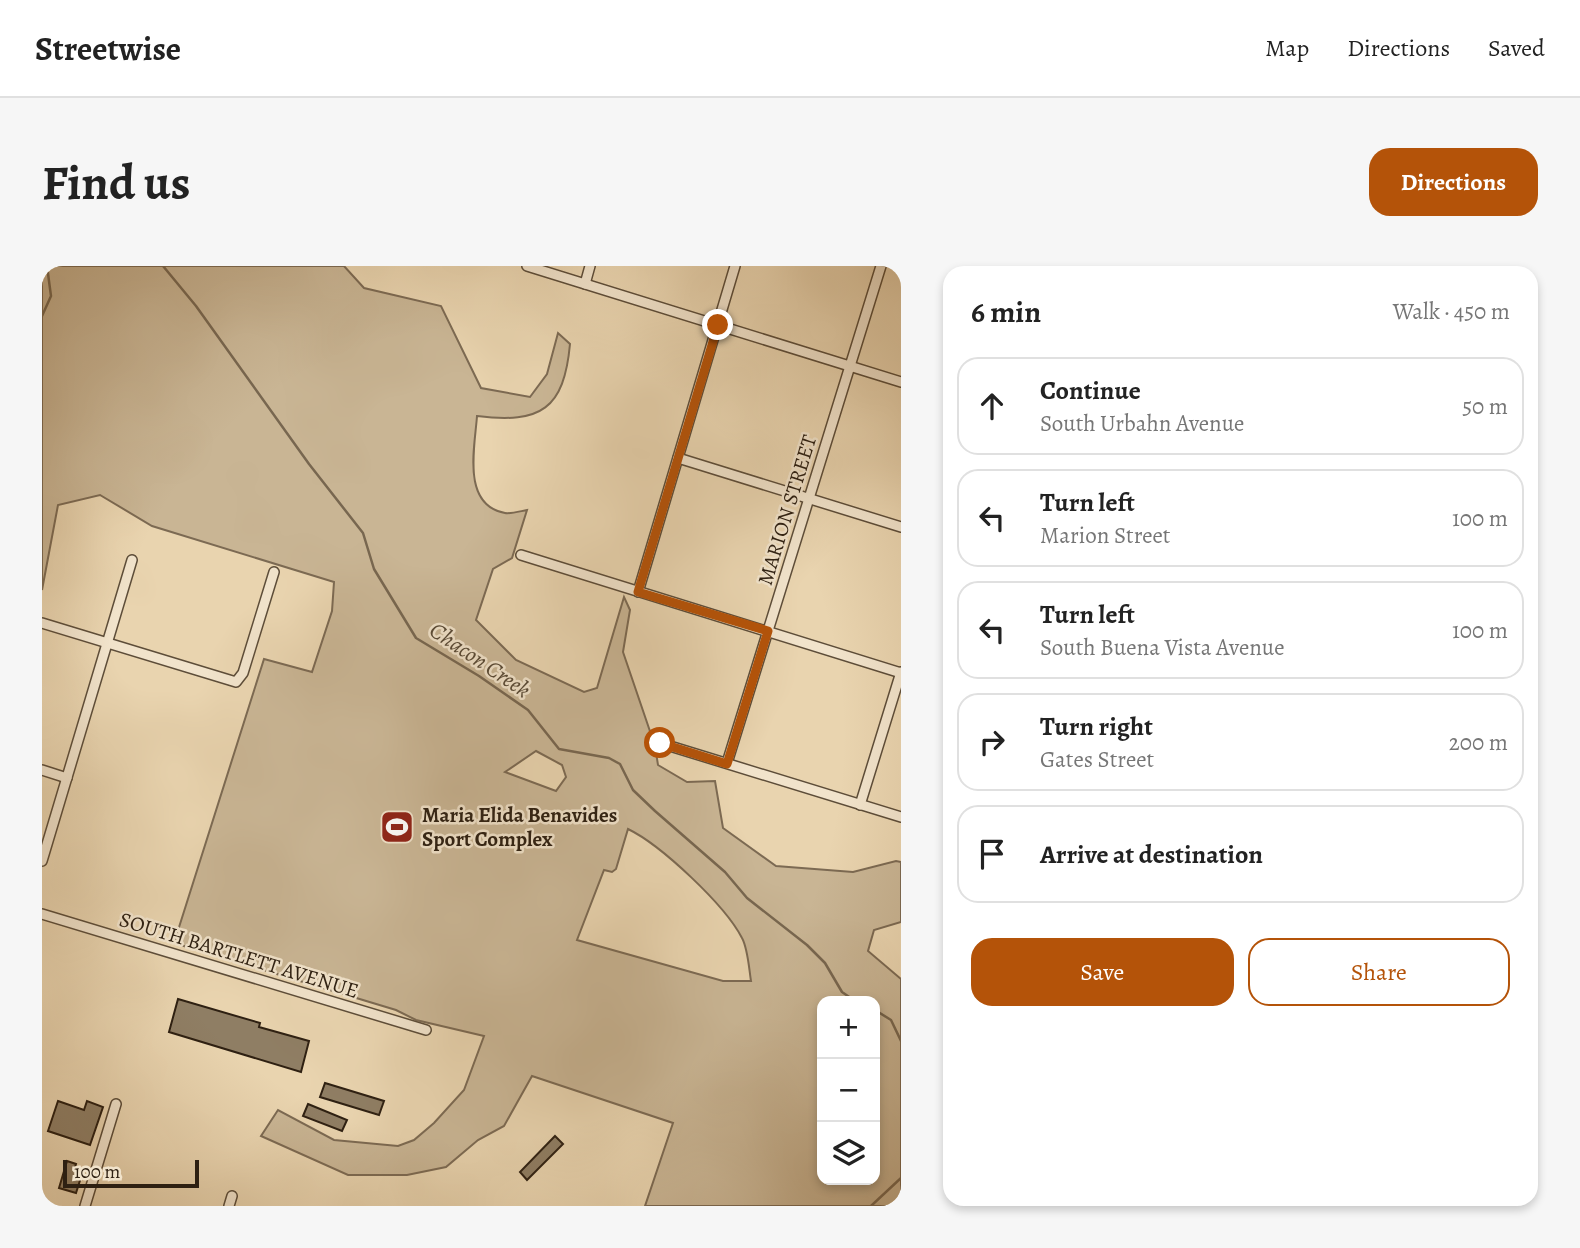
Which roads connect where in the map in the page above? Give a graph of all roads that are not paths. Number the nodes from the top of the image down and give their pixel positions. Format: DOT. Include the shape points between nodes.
graph roads {
  1 [pos="527,266"];
  2 [pos="590,266"];
  3 [pos="735,266"];
  4 [pos="881,266"];
  5 [pos="585,284"];
  6 [pos="718,325"];
  7 [pos="850,366"];
  8 [pos="901,382"];
  9 [pos="678,458"];
  10 [pos="809,498"];
  11 [pos="901,527"];
  12 [pos="520,555"];
  13 [pos="132,560"];
  14 [pos="274,572"];
  15 [pos="638,592"];
  16 [pos="42,623"];
  17 [pos="768,631"];
  18 [pos="108,645"];
  19 [pos="901,672"];
  20 [pos="660,743"];
  21 [pos="727,764"];
  22 [pos="42,770"];
  23 [pos="68,778"];
  24 [pos="860,805"];
  25 [pos="901,817"];
  26 [pos="42,861"];
  27 [pos="42,914"];
  28 [pos="426,1030"];
  29 [pos="116,1104"];
  30 [pos="85,1206"];
  1 -- 5 [label="street"];
  2 -- 5 [label="street"];
  3 -- 6 [label="street"];
  4 -- 7 [label="street, MARION STREET"];
  5 -- 6 [label="street"];
  6 -- 7 [label="street"];
  6 -- 9 [label="street"];
  7 -- 8 [label="street"];
  7 -- 10 [label="street, MARION STREET"];
  9 -- 10 [label="street"];
  9 -- 15 [label="street"];
  10 -- 11 [label="street"];
  10 -- 17 [label="street, MARION STREET"];
  12 -- 15 [label="street"];
  13 -- 18 [label="street"];
  14 -- 18 [label="street" via="243,673 236,682"];
  15 -- 17 [label="street"];
  16 -- 18 [label="street"];
  17 -- 19 [label="street"];
  17 -- 21 [label="street, MARION STREET"];
  18 -- 23 [label="street"];
  19 -- 24 [label="street"];
  20 -- 21 [label="street"];
  21 -- 24 [label="street"];
  22 -- 23 [label="street"];
  23 -- 26 [label="street"];
  24 -- 25 [label="street"];
  27 -- 28 [label="street, SOUTH BARTLETT AVENUE"];
  29 -- 30 [label="street"];
}
